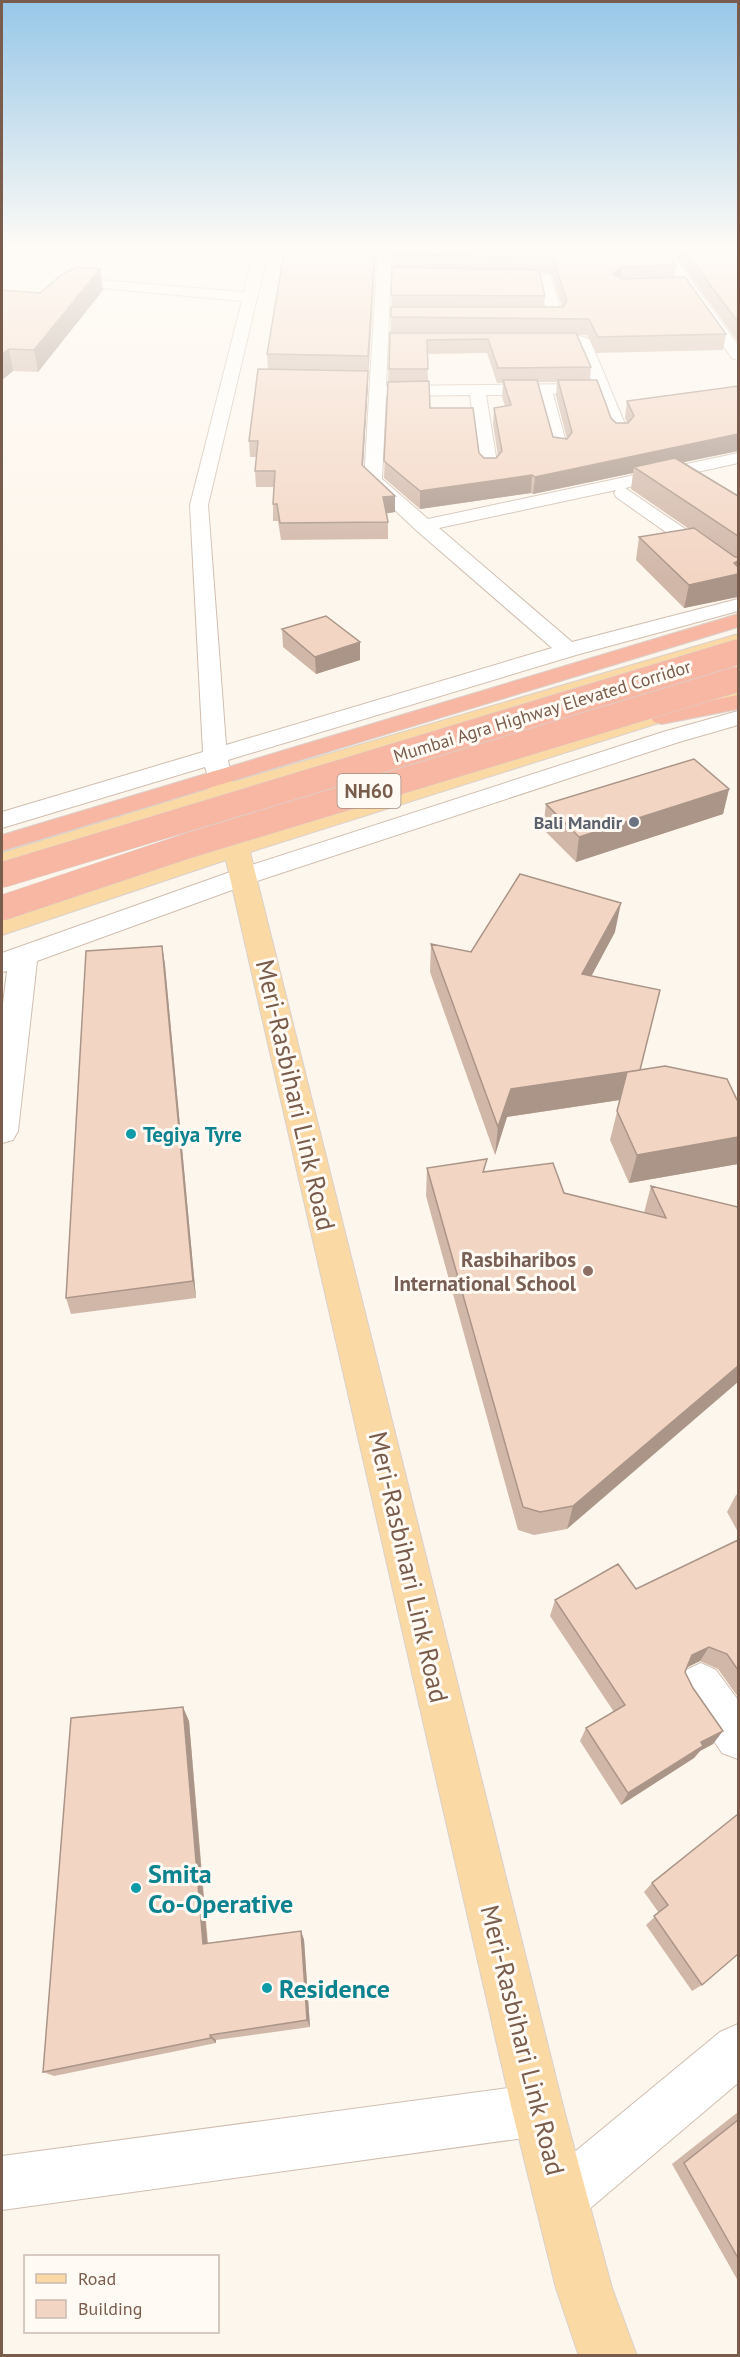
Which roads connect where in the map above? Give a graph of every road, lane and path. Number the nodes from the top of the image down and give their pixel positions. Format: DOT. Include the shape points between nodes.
graph roads {
  1 [pos="240,357"];
  2 [pos="381,357"];
  3 [pos="589,357"];
  4 [pos="374,383"];
  5 [pos="603,389"];
  6 [pos="477,390"];
  7 [pos="544,390"];
  8 [pos="620,434"];
  9 [pos="559,450"];
  10 [pos="738,458"];
  11 [pos="489,469"];
  12 [pos="623,493"];
  13 [pos="423,526"];
  14 [pos="738,574"];
  15 [pos="738,605"];
  16 [pos="738,620"];
  17 [pos="738,640"];
  18 [pos="568,650"];
  19 [pos="738,652"];
  20 [pos="738,679"];
  21 [pos="738,691"];
  22 [pos="738,702"];
  23 [pos="662,717"];
  24 [pos="738,718"];
  25 [pos="219,775"];
  26 [pos="2,820"];
  27 [pos="2,843"];
  28 [pos="2,862"];
  29 [pos="241,862"];
  30 [pos="2,875"];
  31 [pos="2,908"];
  32 [pos="2,926"];
  33 [pos="12,959"];
  34 [pos="2,1131"];
  35 [pos="701,1685"];
  36 [pos="738,1737"];
  37 [pos="738,2050"];
  38 [pos="538,2110"];
  39 [pos="2,2183"];
  40 [pos="562,2197"];
  41 [pos="608,2355"];
  1 -- 25 [label="street" via="199,505"];
  2 -- 4 [label="street"];
  3 -- 5 [label="street"];
  4 -- 6 [label="street"];
  4 -- 13 [label="street" via="373,481"];
  5 -- 7 [label="street"];
  5 -- 8 [label="street"];
  6 -- 7 [label="street"];
  6 -- 11 [label="street"];
  7 -- 9 [label="street"];
  10 -- 13 [label="street"];
  12 -- 14 [label="street"];
  13 -- 18 [label="street"];
  15 -- 18 [label="street"];
  16 -- 25 [label="highway"];
  17 -- 25 [label="main road"];
  18 -- 25 [label="street"];
  19 -- 30 [label="highway, Mumbai Agra Highway Elevated Corridor / NH60, bridge"];
  20 -- 31 [label="highway, Mumbai Agra Highway Elevated Corridor / NH60, bridge" via="190,845"];
  21 -- 23 [label="main road"];
  22 -- 23 [label="highway"];
  23 -- 29 [label="main road"];
  24 -- 29 [label="street"];
  25 -- 26 [label="street"];
  25 -- 27 [label="highway"];
  25 -- 28 [label="main road"];
  25 -- 29 [label="main road, Meri-Rasbihari Link Road"];
  29 -- 32 [label="main road"];
  29 -- 33 [label="street"];
  29 -- 38 [label="main road, Meri-Rasbihari Link Road"];
  33 -- 34 [label="street"];
  35 -- 36 [label="street"];
  37 -- 40 [label="street"];
  38 -- 39 [label="street"];
  38 -- 40 [label="main road, Meri-Rasbihari Link Road"];
  40 -- 41 [label="main road, Meri-Rasbihari Link Road" via="584,2288"];
}
